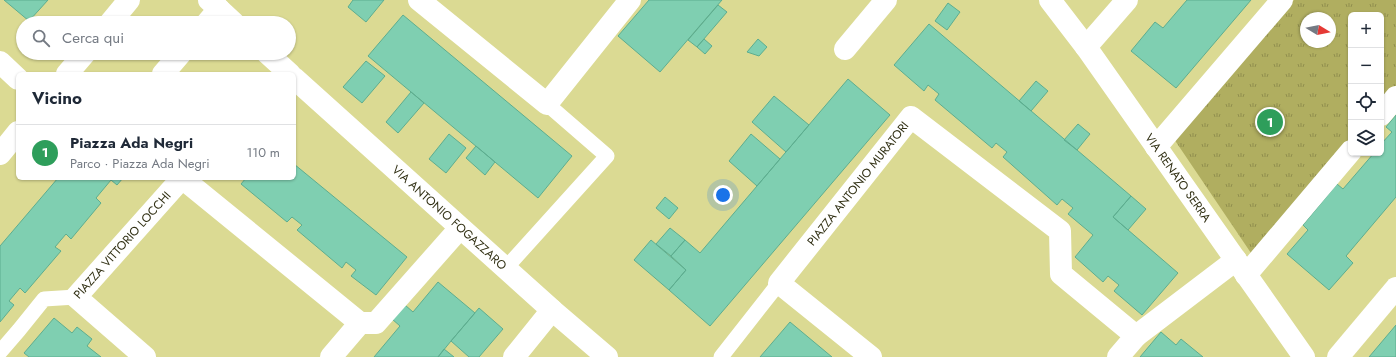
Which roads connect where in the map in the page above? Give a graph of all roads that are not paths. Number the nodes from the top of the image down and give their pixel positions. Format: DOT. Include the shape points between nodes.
graph roads {
  1 [pos="129,0"];
  2 [pos="419,0"];
  3 [pos="630,0"];
  4 [pos="886,0"];
  5 [pos="1050,0"];
  6 [pos="1127,0"];
  7 [pos="1282,0"];
  8 [pos="116,16"];
  9 [pos="1086,47"];
  10 [pos="845,49"];
  11 [pos="79,60"];
  12 [pos="175,60"];
  13 [pos="275,60"];
  14 [pos="0,62"];
  15 [pos="69,72"];
  16 [pos="165,72"];
  17 [pos="288,72"];
  18 [pos="16,77"];
  19 [pos="296,80"];
  20 [pos="1396,98"];
  21 [pos="547,104"];
  22 [pos="1384,112"];
  23 [pos="16,134"];
  24 [pos="1156,146"];
  25 [pos="0,154"];
  26 [pos="1348,154"];
  27 [pos="180,180"];
  28 [pos="184,180"];
  29 [pos="460,228"];
  30 [pos="1241,268"];
  31 [pos="505,269"];
  32 [pos="779,283"];
  33 [pos="1396,288"];
  34 [pos="76,297"];
  35 [pos="552,310"];
  36 [pos="360,322"];
  37 [pos="1136,336"];
  38 [pos="0,352"];
  39 [pos="145,357"];
  40 [pos="331,357"];
  41 [pos="514,357"];
  42 [pos="607,357"];
  43 [pos="721,357"];
  44 [pos="870,357"];
  45 [pos="1118,357"];
  46 [pos="1304,357"];
  47 [pos="1338,357"];
  1 -- 8 [label="street"];
  2 -- 21 [label="street"];
  3 -- 21 [label="street"];
  4 -- 10 [label="street"];
  5 -- 9 [label="street, VIA RENATO SERRA"];
  6 -- 9 [label="street"];
  7 -- 24 [label="street"];
  9 -- 24 [label="street, VIA RENATO SERRA"];
  11 -- 15 [label="street"];
  12 -- 16 [label="street"];
  13 -- 17 [label="street"];
  14 -- 18 [label="street"];
  19 -- 29 [label="street, VIA ANTONIO FOGAZZARO"];
  20 -- 22 [label="street"];
  21 -- 31 [label="lane" via="607,156"];
  23 -- 25 [label="street"];
  24 -- 30 [label="street, VIA RENATO SERRA"];
  26 -- 30 [label="street"];
  27 -- 34 [label="street, PIAZZA VITTORIO LOCCHI"];
  28 -- 36 [label="street, PIAZZA VITTORIO LOCCHI"];
  29 -- 31 [label="street, VIA ANTONIO FOGAZZARO"];
  29 -- 36 [label="street" via="376,323"];
  30 -- 37 [label="street"];
  30 -- 46 [label="street, VIA RENATO SERRA"];
  31 -- 35 [label="street, VIA ANTONIO FOGAZZARO"];
  32 -- 37 [label="street, PIAZZA ANTONIO MURATORI" via="911,117 1060,231 1062,274"];
  32 -- 43 [label="lane"];
  32 -- 44 [label="street"];
  33 -- 47 [label="street"];
  34 -- 38 [label="lane" via="44,299"];
  34 -- 39 [label="street, PIAZZA VITTORIO LOCCHI"];
  35 -- 41 [label="street"];
  35 -- 42 [label="street, VIA ANTONIO FOGAZZARO"];
  36 -- 40 [label="street"];
  37 -- 45 [label="street"];
}
